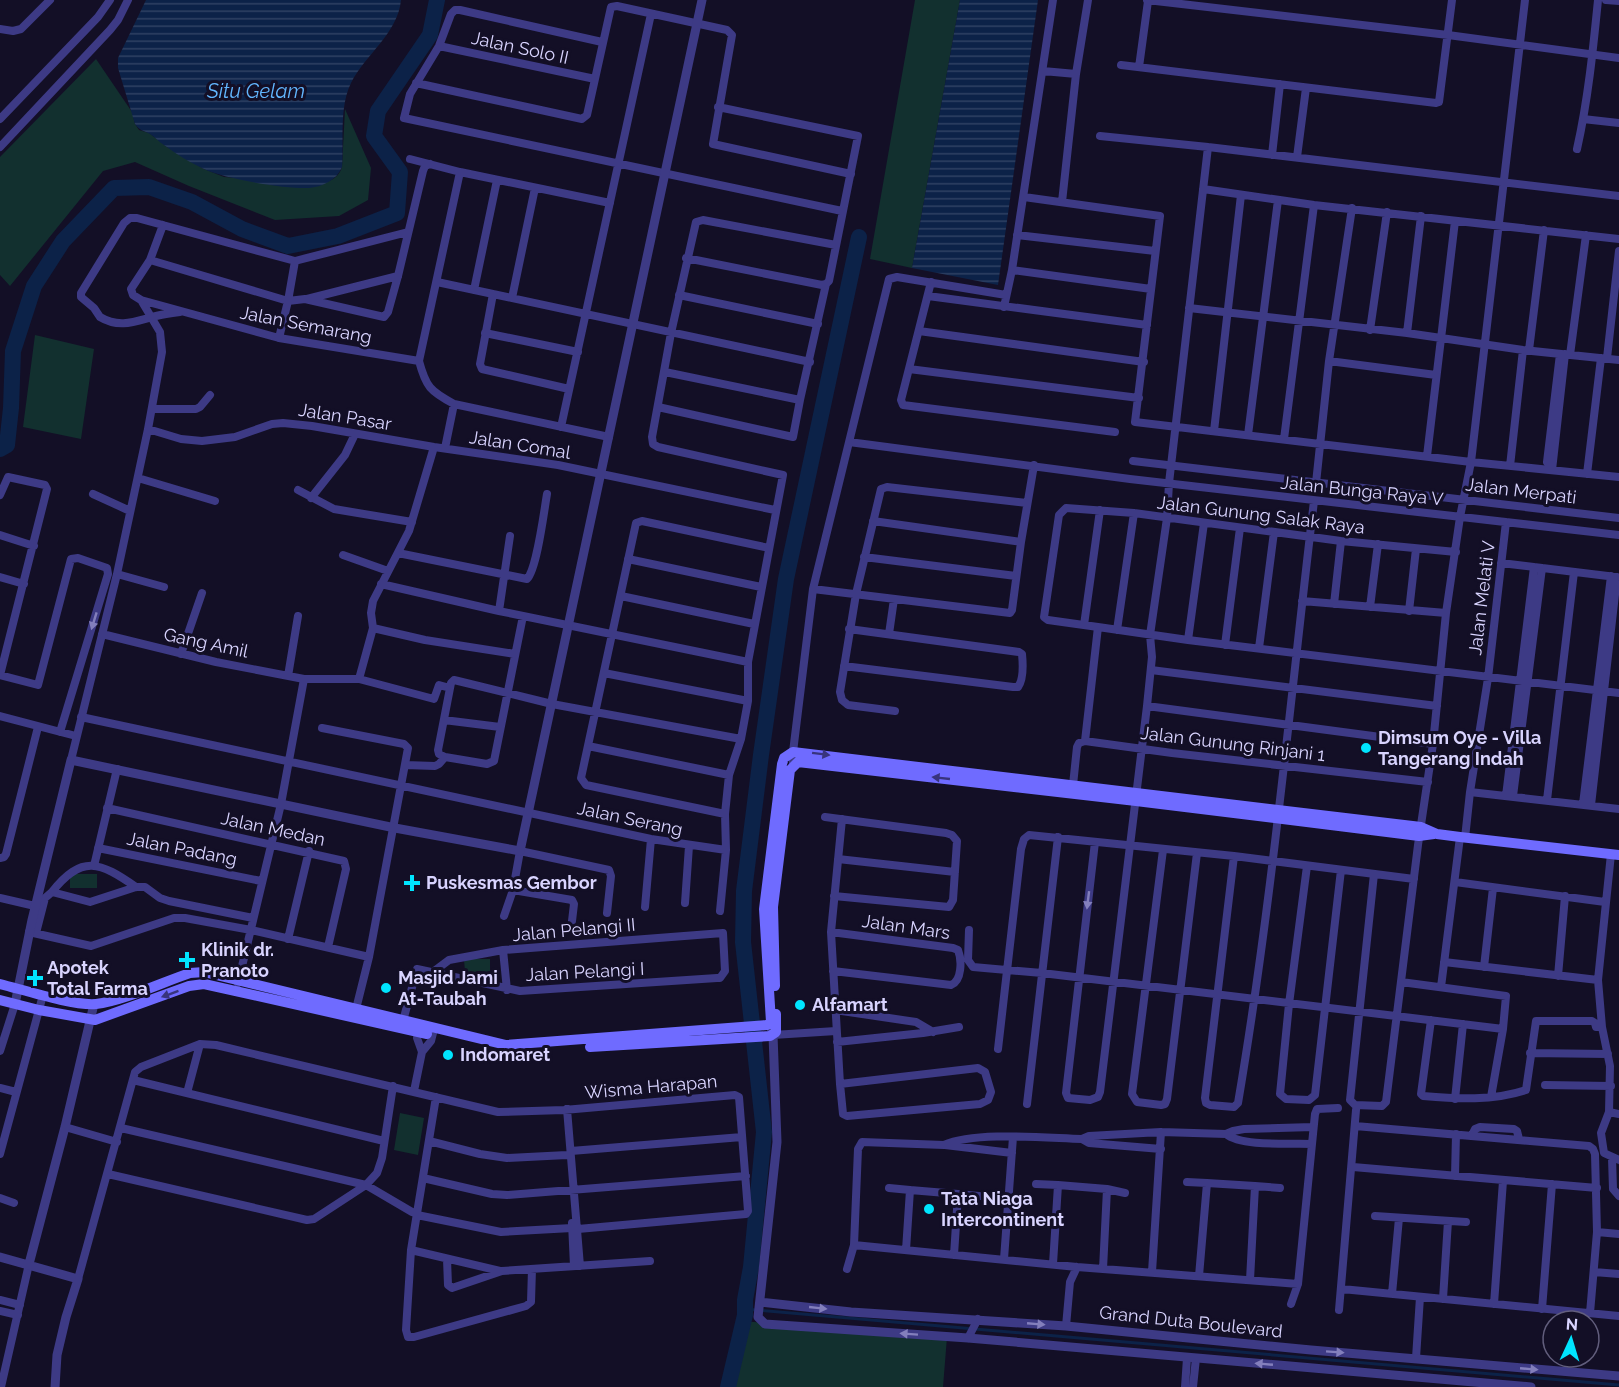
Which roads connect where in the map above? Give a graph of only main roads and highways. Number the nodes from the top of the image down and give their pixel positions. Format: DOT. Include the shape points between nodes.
graph roads {
  1 [pos="1136,797"];
  2 [pos="1615,855"];
  3 [pos="0,984"];
  4 [pos="237,986"];
  5 [pos="0,1000"];
  6 [pos="355,1014"];
  7 [pos="419,1029"];
  8 [pos="770,1030"];
  9 [pos="433,1032"];
  1 -- 2 [label="main road"];
  1 -- 8 [label="main road, one-way" via="793,764 773,907 777,1028 776,1033"];
  8 -- 1 [label="main road, one-way" via="764,895 782,764 793,752 1073,785"];
  3 -- 4 [label="main road" via="94,1004 196,972"];
  4 -- 5 [label="main road, one-way" via="194,985 91,1020"];
  4 -- 6 [label="main road"];
  6 -- 7 [label="main road"];
  6 -- 7 [label="main road" via="403,1021"];
  7 -- 9 [label="main road"];
  8 -- 9 [label="main road" via="733,1029 515,1045"];
  8 -- 9 [label="main road" via="744,1038 508,1052"];
}
